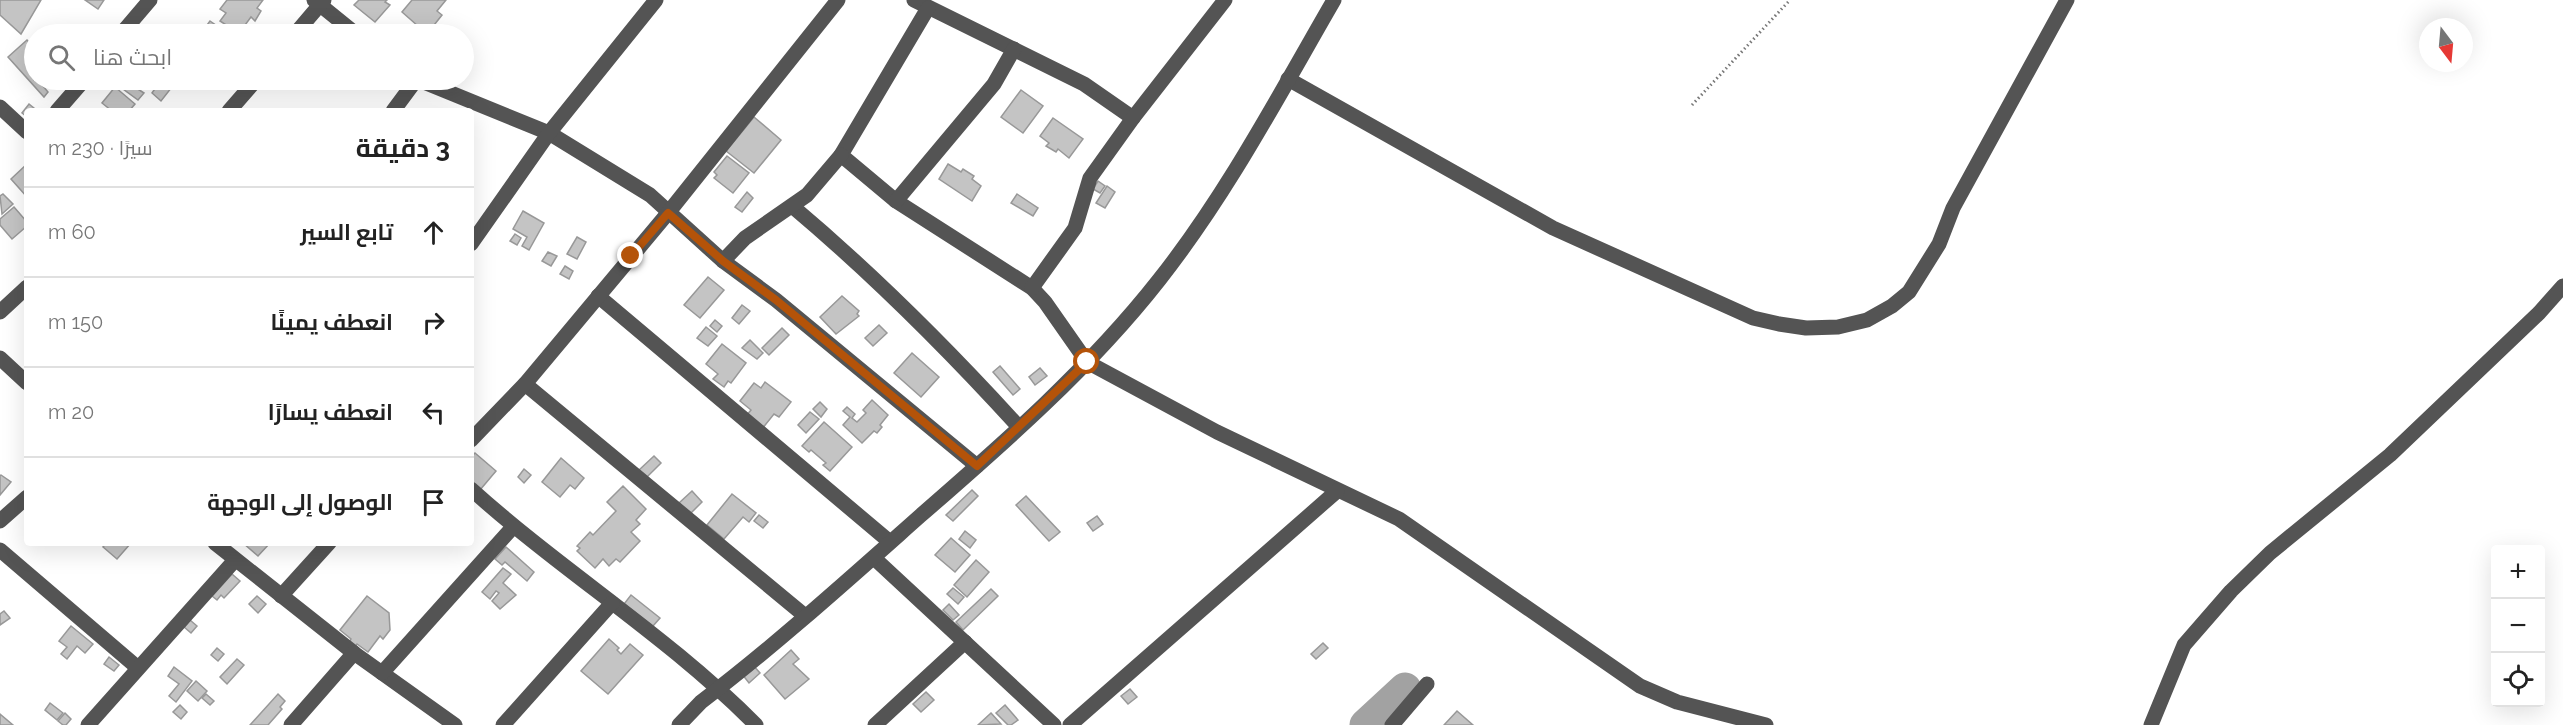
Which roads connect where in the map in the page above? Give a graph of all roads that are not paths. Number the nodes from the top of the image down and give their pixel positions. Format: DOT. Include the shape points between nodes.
graph roads {
  1 [pos="150,0"];
  2 [pos="656,0"];
  3 [pos="838,0"];
  4 [pos="914,0"];
  5 [pos="1225,0"];
  6 [pos="1334,0"];
  7 [pos="2067,0"];
  8 [pos="319,2"];
  9 [pos="928,8"];
  10 [pos="130,24"];
  11 [pos="302,24"];
  12 [pos="344,24"];
  13 [pos="1014,49"];
  14 [pos="1288,79"];
  15 [pos="75,90"];
  16 [pos="247,90"];
  17 [pos="410,90"];
  18 [pos="443,90"];
  19 [pos="0,106"];
  20 [pos="60,108"];
  21 [pos="232,108"];
  22 [pos="395,108"];
  23 [pos="1133,118"];
  24 [pos="24,129"];
  25 [pos="549,133"];
  26 [pos="841,155"];
  27 [pos="896,201"];
  28 [pos="792,206"];
  29 [pos="668,213"];
  30 [pos="474,240"];
  31 [pos="723,261"];
  32 [pos="2563,286"];
  33 [pos="1032,288"];
  34 [pos="24,290"];
  35 [pos="598,296"];
  36 [pos="0,312"];
  37 [pos="1087,362"];
  38 [pos="3,365"];
  39 [pos="24,381"];
  40 [pos="525,384"];
  41 [pos="1018,426"];
  42 [pos="474,437"];
  43 [pos="977,466"];
  44 [pos="1337,491"];
  45 [pos="474,492"];
  46 [pos="24,500"];
  47 [pos="0,521"];
  48 [pos="513,527"];
  49 [pos="890,542"];
  50 [pos="219,546"];
  51 [pos="326,546"];
  52 [pos="0,550"];
  53 [pos="874,558"];
  54 [pos="235,560"];
  55 [pos="281,596"];
  56 [pos="612,603"];
  57 [pos="804,615"];
  58 [pos="965,642"];
  59 [pos="354,653"];
  60 [pos="138,668"];
  61 [pos="382,673"];
  62 [pos="1427,684"];
  63 [pos="719,687"];
  64 [pos="88,725"];
  65 [pos="291,725"];
  66 [pos="454,725"];
  67 [pos="504,725"];
  68 [pos="679,725"];
  69 [pos="756,725"];
  70 [pos="875,725"];
  71 [pos="1054,725"];
  72 [pos="1070,725"];
  73 [pos="1392,725"];
  74 [pos="1766,725"];
  75 [pos="2151,725"];
  1 -- 10 [label="street"];
  2 -- 25 [label="street"];
  3 -- 29 [label="street"];
  4 -- 9 [label="street"];
  5 -- 23 [label="street"];
  6 -- 14 [label="street"];
  7 -- 14 [label="street" via="1910,292 1867,320 1838,327 1806,328 1753,318 1552,228"];
  8 -- 11 [label="street"];
  8 -- 12 [label="street"];
  9 -- 13 [label="street"];
  9 -- 26 [label="street"];
  13 -- 23 [label="street" via="1095,90"];
  13 -- 27 [label="street" via="994,84"];
  14 -- 37 [label="street" via="1204,218 1158,281"];
  15 -- 20 [label="street"];
  16 -- 21 [label="street"];
  17 -- 22 [label="street"];
  18 -- 25 [label="street"];
  19 -- 24 [label="street"];
  23 -- 33 [label="street" via="1090,178 1075,228"];
  25 -- 29 [label="street" via="650,195"];
  25 -- 30 [label="street"];
  26 -- 27 [label="street"];
  26 -- 28 [label="street" via="816,187"];
  27 -- 33 [label="street"];
  28 -- 31 [label="street" via="745,238"];
  28 -- 41 [label="street" via="849,254 945,346"];
  29 -- 31 [label="street"];
  29 -- 35 [label="street"];
  31 -- 43 [label="street"];
  32 -- 75 [label="street" via="2390,455 2270,553 2231,591 2184,645"];
  33 -- 37 [label="street"];
  34 -- 36 [label="street"];
  35 -- 40 [label="street"];
  35 -- 49 [label="street"];
  37 -- 41 [label="street"];
  37 -- 44 [label="street"];
  38 -- 39 [label="street"];
  40 -- 42 [label="street"];
  40 -- 57 [label="street"];
  41 -- 43 [label="street"];
  43 -- 49 [label="street"];
  44 -- 72 [label="street"];
  44 -- 74 [label="street" via="1399,519 1640,686 1677,702"];
  45 -- 48 [label="street"];
  46 -- 47 [label="street"];
  48 -- 56 [label="street"];
  48 -- 61 [label="street"];
  49 -- 53 [label="street"];
  50 -- 54 [label="street"];
  51 -- 55 [label="street"];
  52 -- 60 [label="street"];
  53 -- 57 [label="street"];
  53 -- 58 [label="street"];
  54 -- 55 [label="street"];
  54 -- 60 [label="street"];
  55 -- 59 [label="street"];
  56 -- 63 [label="street"];
  56 -- 67 [label="street"];
  57 -- 63 [label="street"];
  58 -- 70 [label="street"];
  58 -- 71 [label="street"];
  59 -- 61 [label="street"];
  59 -- 65 [label="street"];
  60 -- 64 [label="street"];
  61 -- 66 [label="street"];
  62 -- 73 [label="street"];
  63 -- 68 [label="street"];
  63 -- 69 [label="street"];
}
